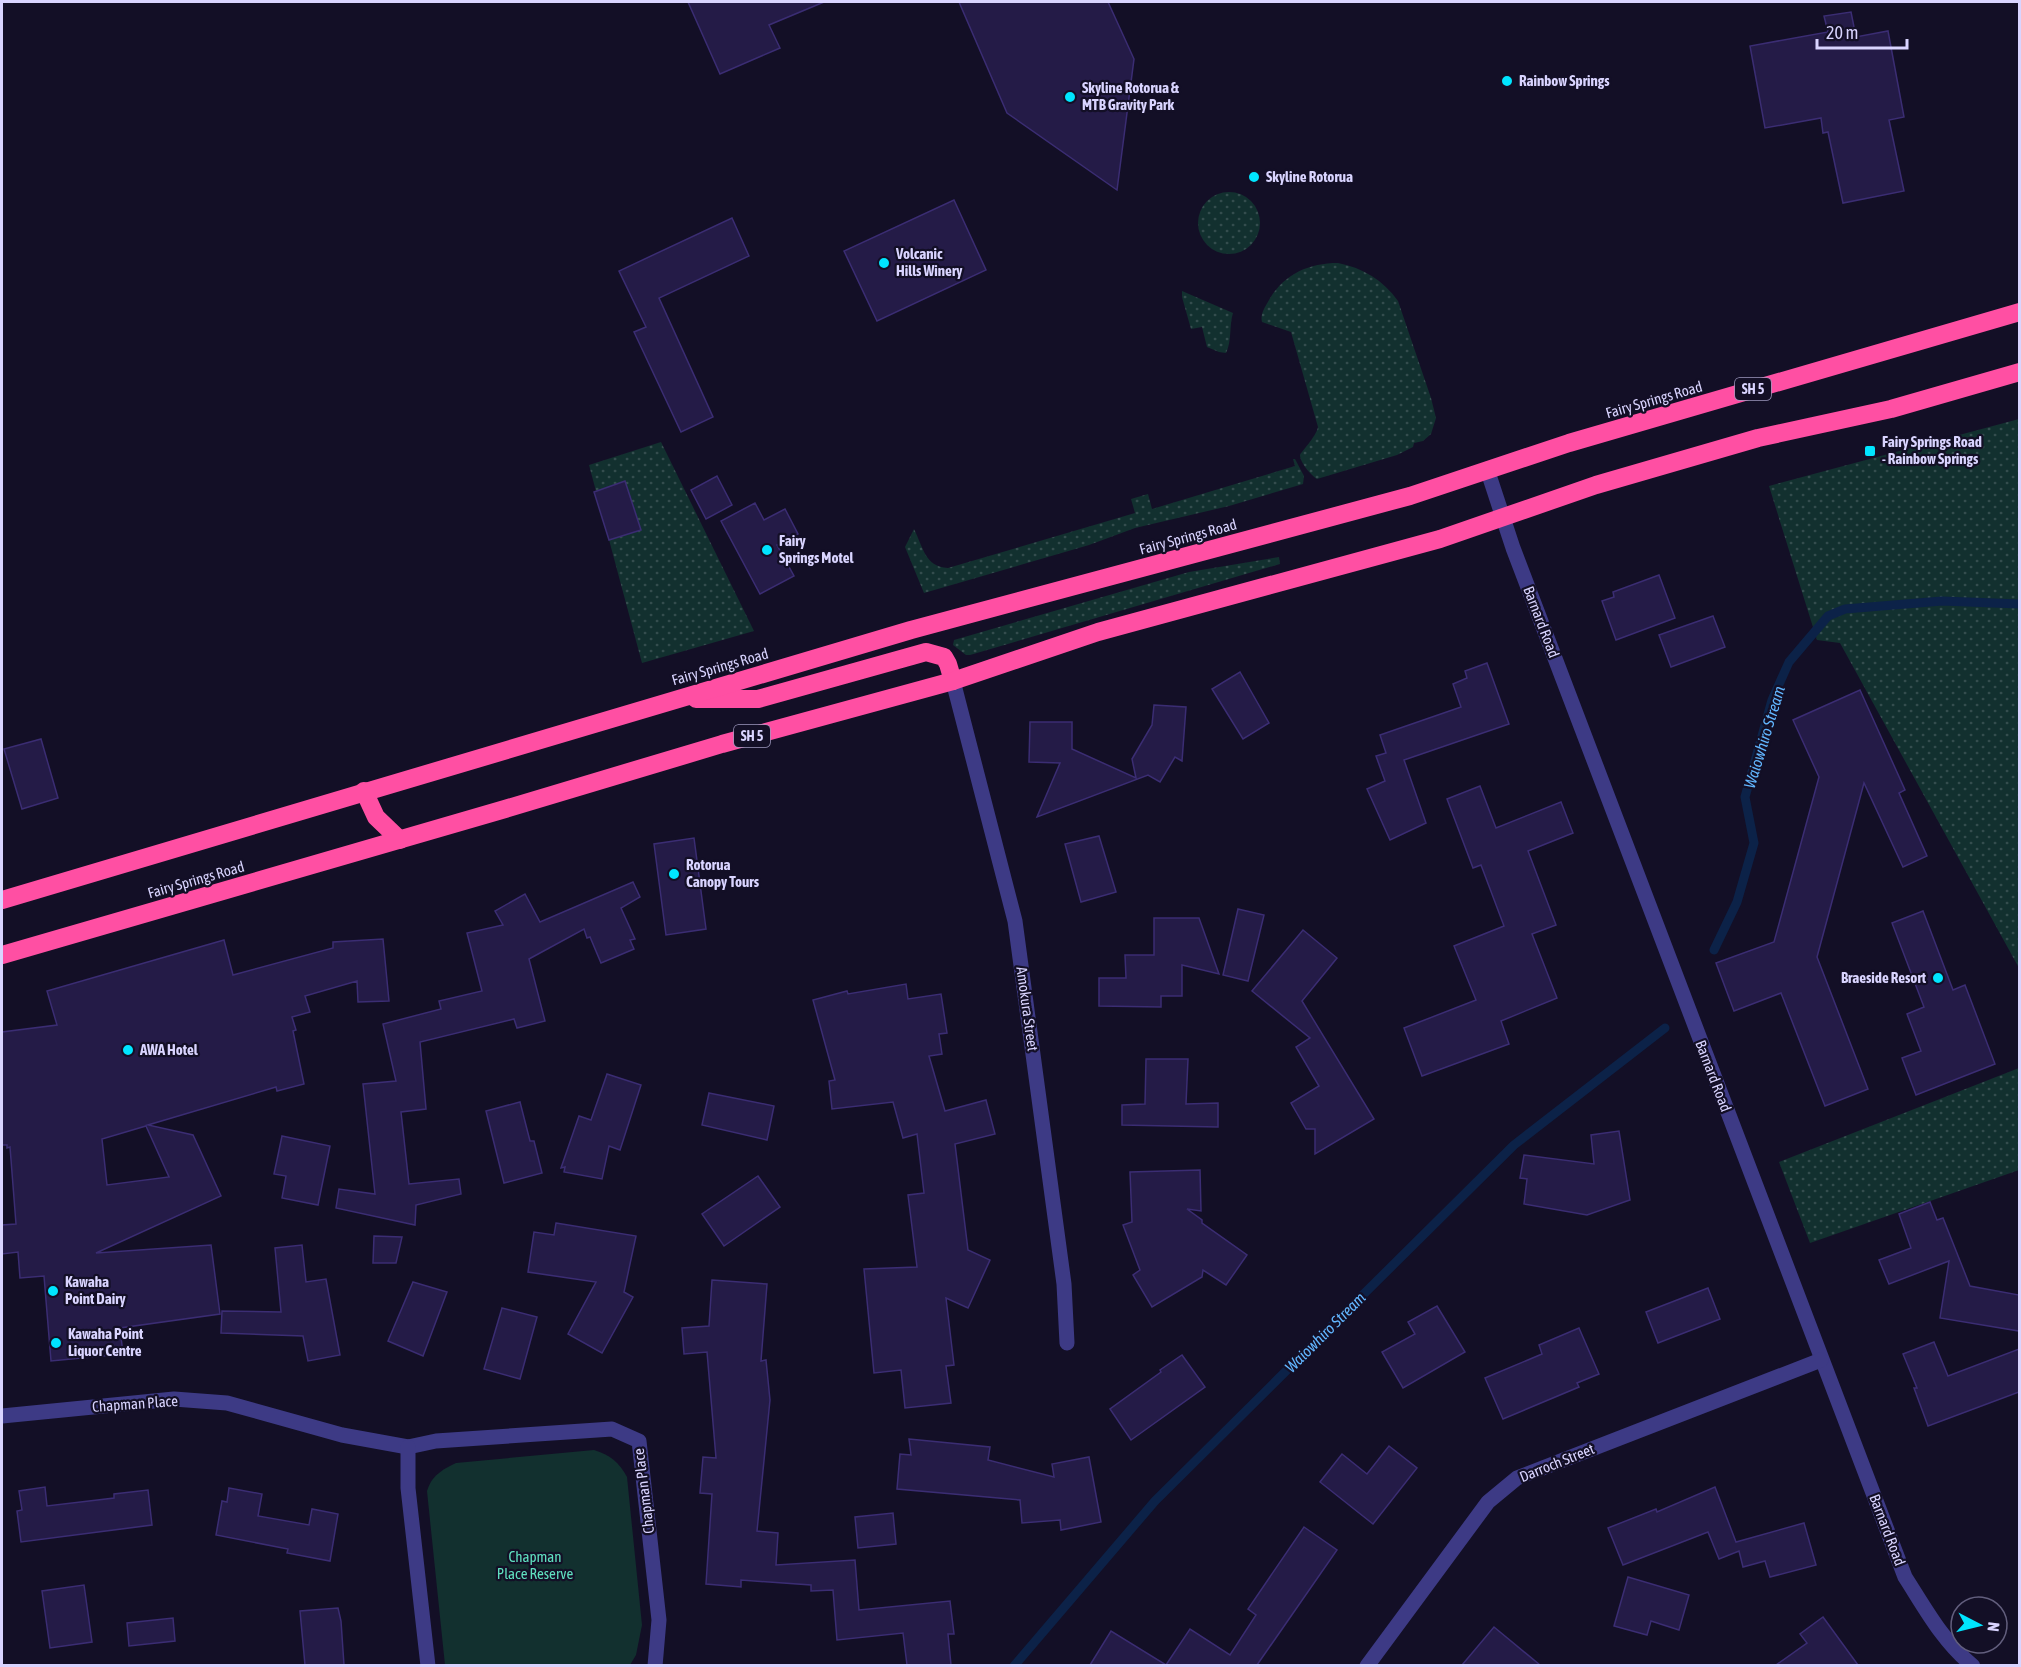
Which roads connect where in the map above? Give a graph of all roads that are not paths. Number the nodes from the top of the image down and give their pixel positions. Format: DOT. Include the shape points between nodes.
graph roads {
  1 [pos="2019,312"];
  2 [pos="2019,372"];
  3 [pos="1487,469"];
  4 [pos="1504,518"];
  5 [pos="953,681"];
  6 [pos="676,699"];
  7 [pos="364,791"];
  8 [pos="400,840"];
  9 [pos="2,900"];
  10 [pos="2,955"];
  11 [pos="1067,1343"];
  12 [pos="1821,1360"];
  13 [pos="2,1416"];
  14 [pos="408,1447"];
  15 [pos="429,1665"];
  16 [pos="655,1665"];
  17 [pos="1367,1665"];
  18 [pos="1973,1665"];
  1 -- 3 [label="highway, Fairy Springs Road / SH 5"];
  2 -- 4 [label="highway, Fairy Springs Road / SH 5" via="1891,409 1758,438 1596,485"];
  3 -- 4 [label="street, Barnard Road"];
  3 -- 6 [label="highway, Fairy Springs Road / SH 5" via="1410,496 911,630"];
  4 -- 5 [label="highway, Fairy Springs Road / SH 5" via="1098,632"];
  4 -- 12 [label="street, Barnard Road"];
  5 -- 6 [label="highway" via="944,657 926,652 759,699"];
  5 -- 8 [label="highway, Fairy Springs Road / SH 5" via="722,744"];
  5 -- 11 [label="street, Amokura Street" via="1015,921 1064,1284"];
  6 -- 7 [label="highway, Fairy Springs Road / SH 5"];
  7 -- 8 [label="highway" via="376,817"];
  7 -- 9 [label="highway, Fairy Springs Road / SH 5"];
  8 -- 10 [label="highway, Fairy Springs Road / SH 5"];
  12 -- 17 [label="street, Darroch Street" via="1517,1478 1488,1502"];
  12 -- 18 [label="street, Barnard Road" via="1905,1577 1940,1630"];
  13 -- 14 [label="street, Chapman Place" via="174,1399 227,1403 342,1436"];
  14 -- 15 [label="street" via="408,1488"];
  14 -- 16 [label="street, Chapman Place" via="436,1441 612,1429 639,1441 659,1620"];
}
